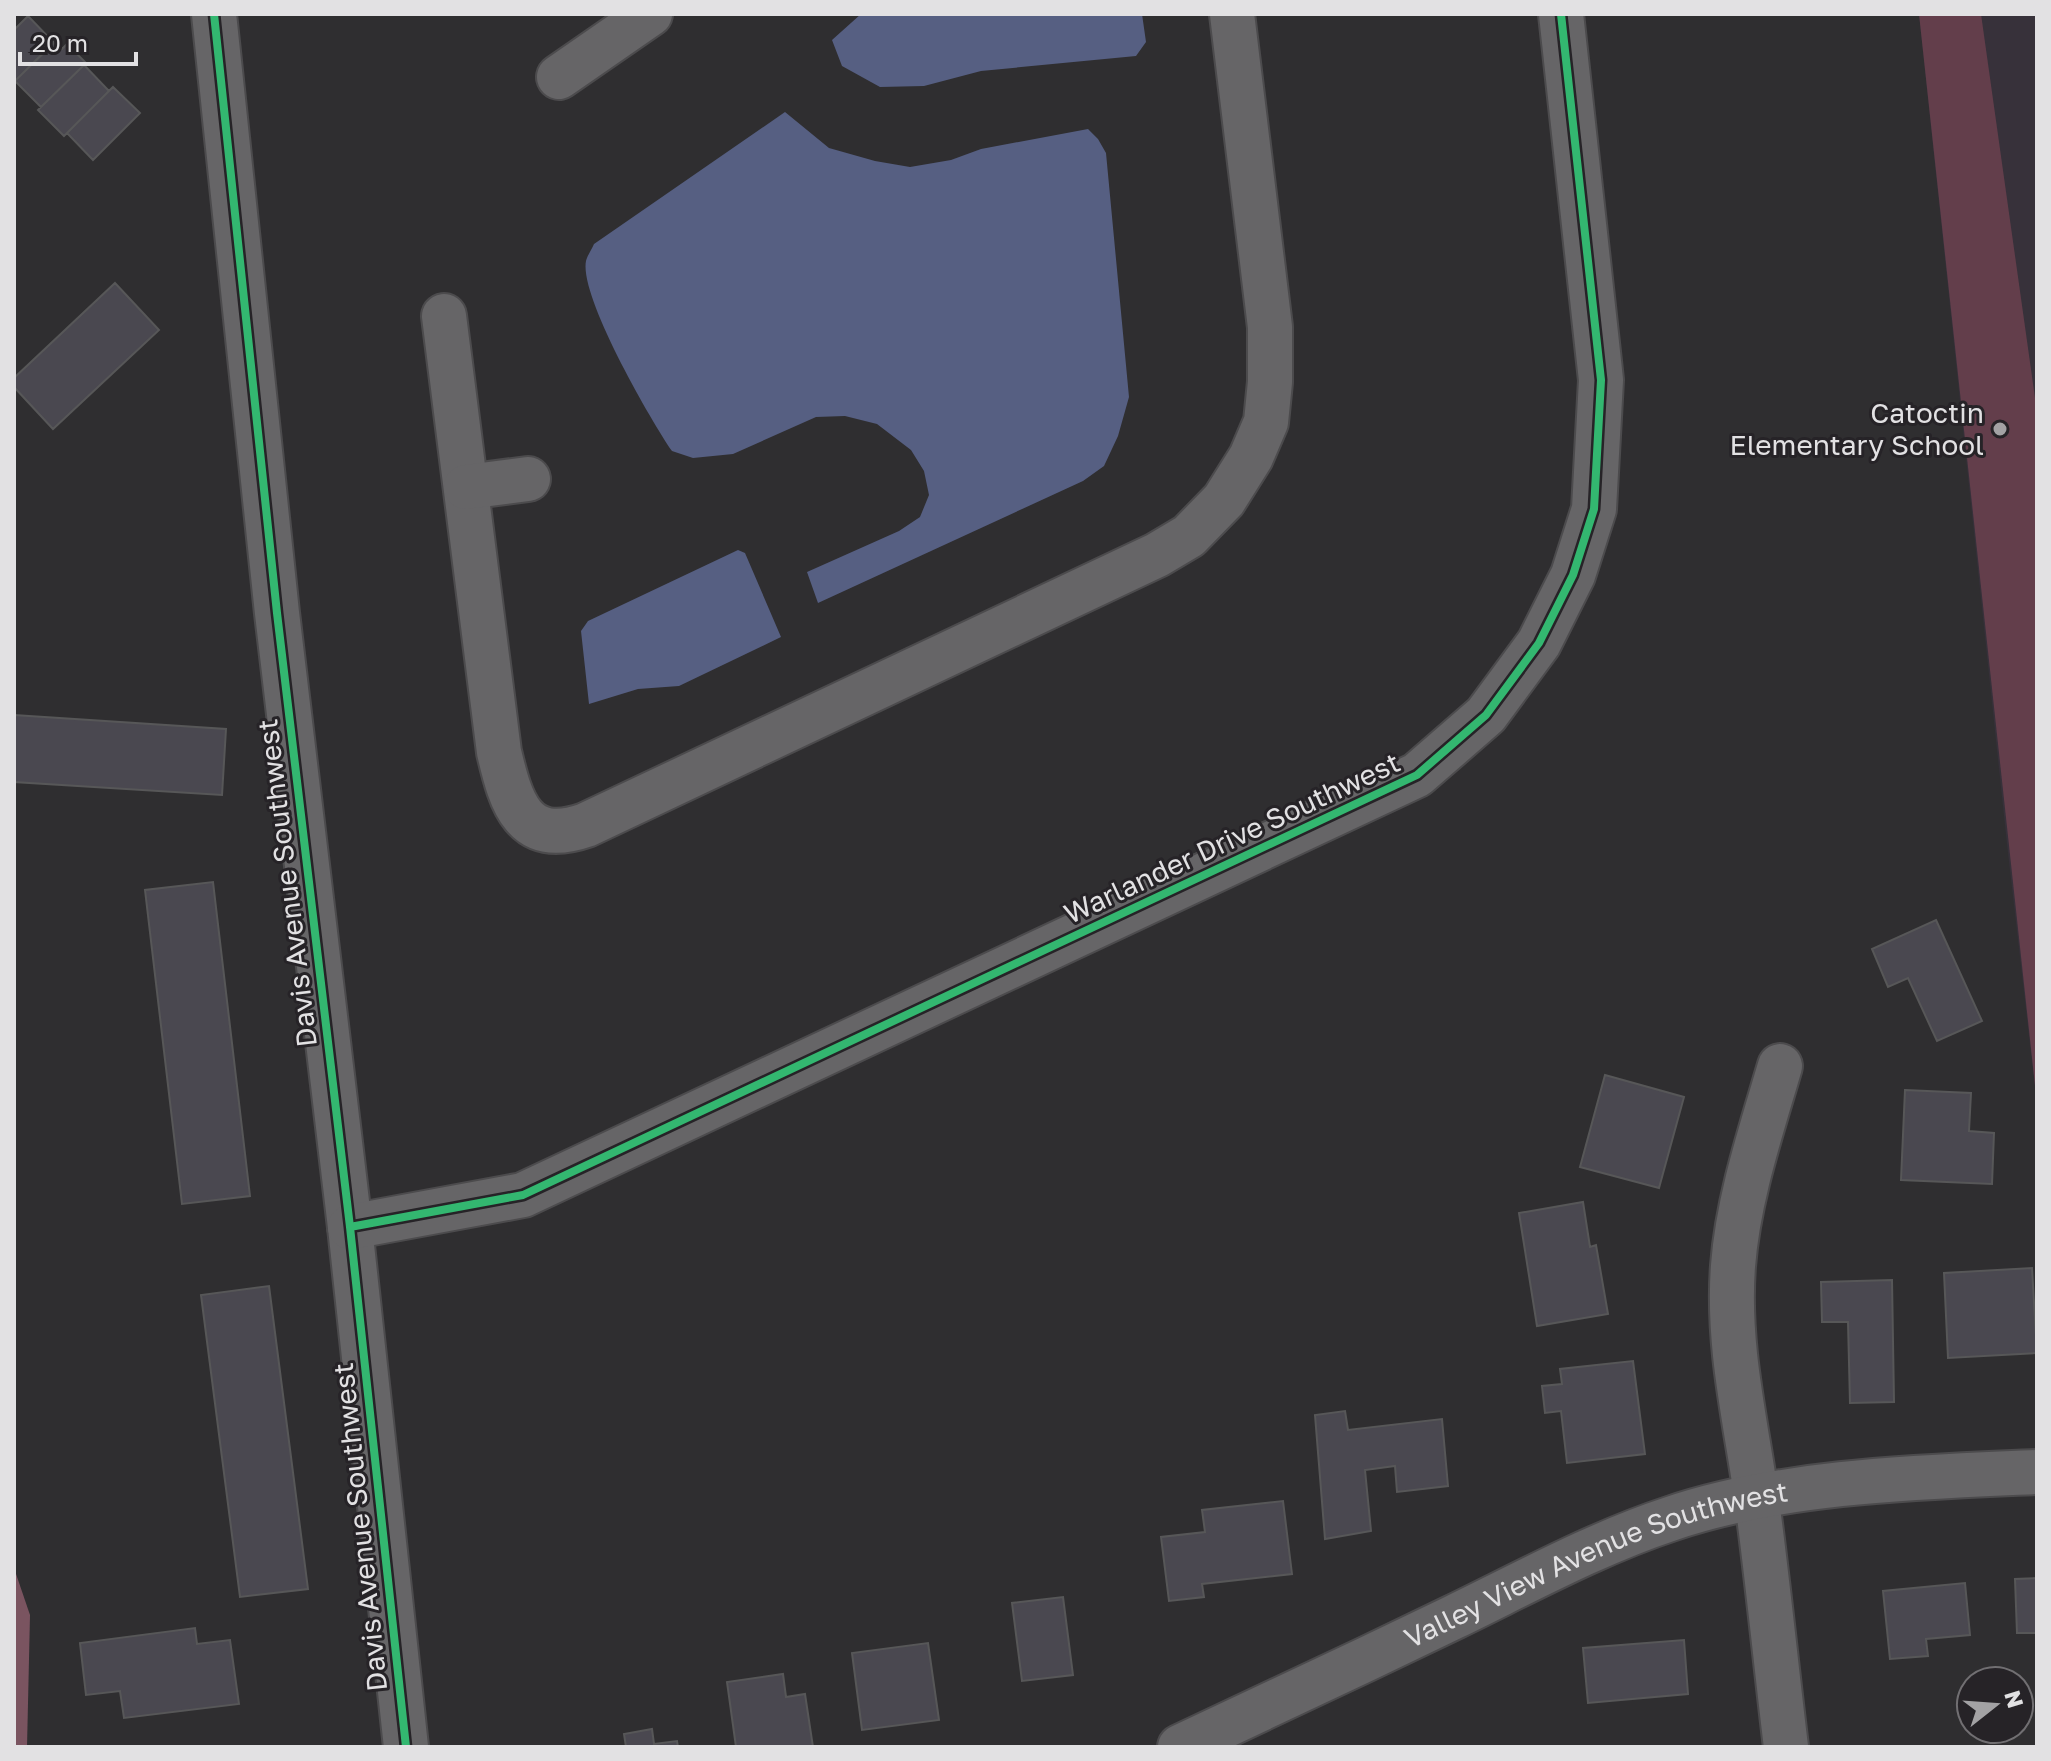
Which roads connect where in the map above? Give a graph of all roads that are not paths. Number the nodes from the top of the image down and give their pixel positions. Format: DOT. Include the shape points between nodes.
graph roads {
  1 [pos="214,14"];
  2 [pos="1232,14"];
  3 [pos="1561,14"];
  4 [pos="629,21"];
  5 [pos="559,77"];
  6 [pos="444,316"];
  7 [pos="528,479"];
  8 [pos="466,487"];
  9 [pos="1780,1066"];
  10 [pos="350,1227"];
  11 [pos="2037,1472"];
  12 [pos="1756,1497"];
  13 [pos="406,1747"];
  14 [pos="1180,1747"];
  15 [pos="1786,1747"];
  1 -- 10 [label="street, Davis Avenue Southwest" via="277,613"];
  2 -- 8 [label="street" via="1270,327 1270,382 1266,422 1251,457 1224,500 1189,536 1087,590 565,833 542,830 521,816 509,794 499,752"];
  3 -- 10 [label="street, Warlander Drive Southwest" via="1601,380 1594,509 1573,575 1539,643 1486,715 1417,775 523,1195"];
  4 -- 5 [label="street"];
  6 -- 8 [label="street"];
  7 -- 8 [label="street"];
  9 -- 12 [label="street" via="1745,1192 1733,1266 1733,1342"];
  10 -- 13 [label="street, Davis Avenue Southwest"];
  11 -- 12 [label="street, Valley View Avenue Southwest" via="1927,1477"];
  12 -- 14 [label="street, Valley View Avenue Southwest" via="1671,1518 1556,1567"];
  12 -- 15 [label="street"];
}
